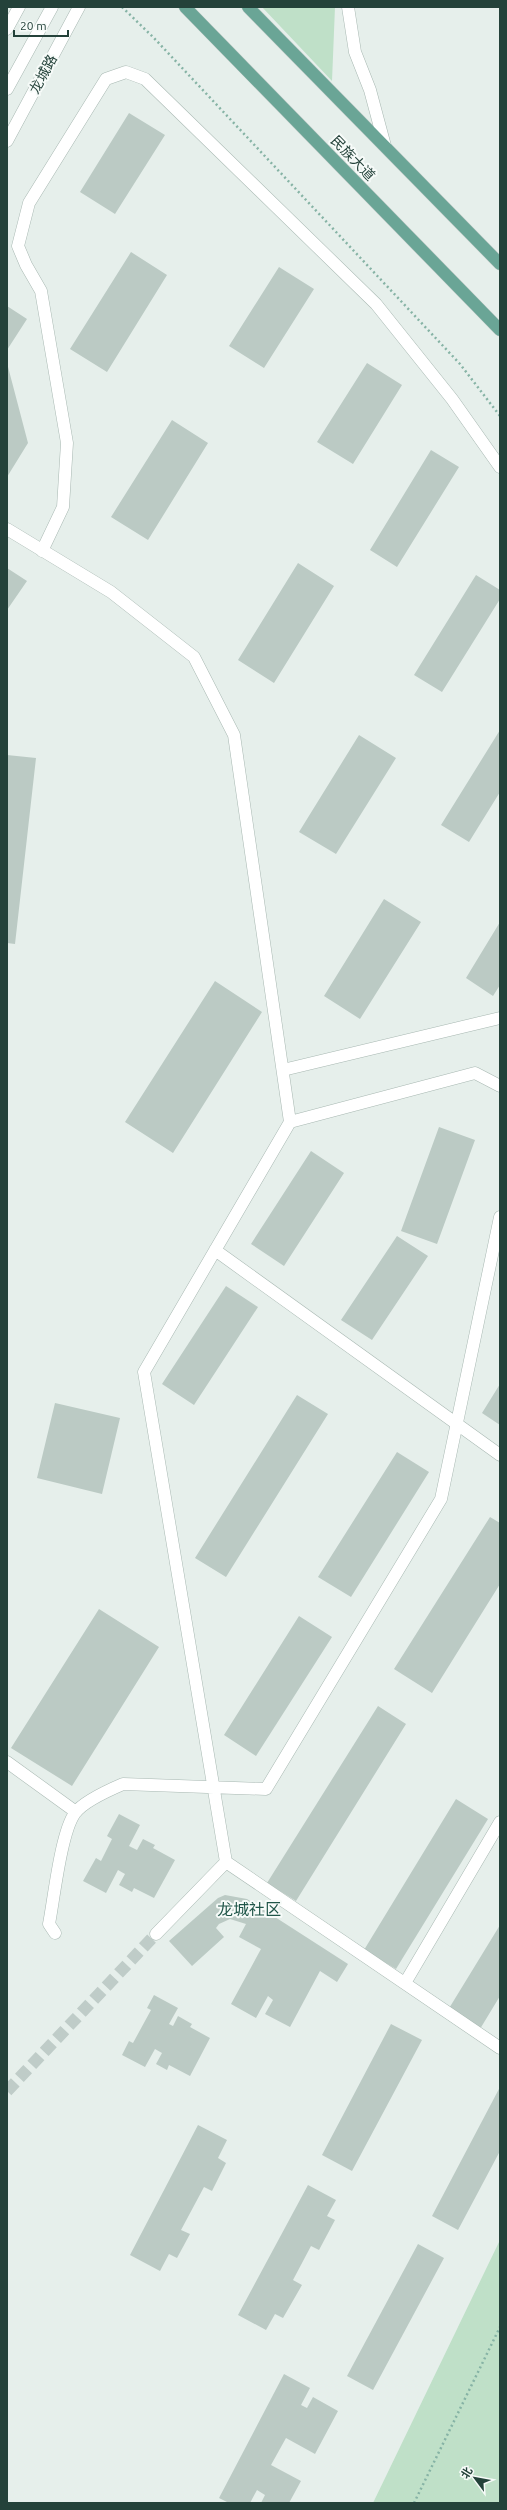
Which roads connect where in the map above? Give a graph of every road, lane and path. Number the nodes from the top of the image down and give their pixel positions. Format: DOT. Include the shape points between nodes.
graph roads {
  1 [pos="19,7"];
  2 [pos="44,7"];
  3 [pos="52,7"];
  4 [pos="79,7"];
  5 [pos="122,7"];
  6 [pos="185,7"];
  7 [pos="248,7"];
  8 [pos="348,7"];
  9 [pos="7,29"];
  10 [pos="7,74"];
  11 [pos="7,89"];
  12 [pos="7,141"];
  13 [pos="385,146"];
  14 [pos="500,264"];
  15 [pos="500,330"];
  16 [pos="500,416"];
  17 [pos="500,467"];
  18 [pos="7,529"];
  19 [pos="42,551"];
  20 [pos="500,1018"];
  21 [pos="283,1070"];
  22 [pos="500,1086"];
  23 [pos="290,1122"];
  24 [pos="500,1217"];
  25 [pos="215,1250"];
  26 [pos="457,1424"];
  27 [pos="500,1455"];
  28 [pos="7,1762"];
  29 [pos="214,1789"];
  30 [pos="76,1812"];
  31 [pos="500,1822"];
  32 [pos="226,1862"];
  33 [pos="55,1933"];
  34 [pos="156,1934"];
  35 [pos="405,1983"];
  36 [pos="500,2048"];
  37 [pos="500,2327"];
  38 [pos="414,2503"];
  1 -- 9 [label="street"];
  2 -- 10 [label="street"];
  3 -- 11 [label="street"];
  4 -- 12 [label="street, 龙城路"];
  5 -- 16 [label="path" via="460,364"];
  6 -- 15 [label="main road, 民族大道"];
  7 -- 13 [label="main road"];
  8 -- 13 [label="street" via="354,52 370,90"];
  13 -- 14 [label="main road"];
  17 -- 19 [label="street" via="452,399 376,304 145,79 126,72 106,79 29,202 18,246 41,291 66,443 63,507"];
  18 -- 19 [label="street"];
  19 -- 21 [label="street" via="111,592 194,657 234,735"];
  20 -- 21 [label="street"];
  21 -- 23 [label="street"];
  22 -- 23 [label="street" via="475,1073"];
  23 -- 25 [label="street"];
  24 -- 26 [label="street"];
  25 -- 26 [label="street"];
  25 -- 29 [label="street" via="144,1372"];
  26 -- 27 [label="street"];
  26 -- 29 [label="street" via="441,1499 266,1789"];
  28 -- 30 [label="street"];
  29 -- 30 [label="street" via="123,1784 103,1793"];
  29 -- 32 [label="street"];
  30 -- 33 [label="street" via="67,1831 49,1924"];
  31 -- 35 [label="street"];
  32 -- 34 [label="street"];
  32 -- 35 [label="street"];
  35 -- 36 [label="street"];
  37 -- 38 [label="path"];
}
